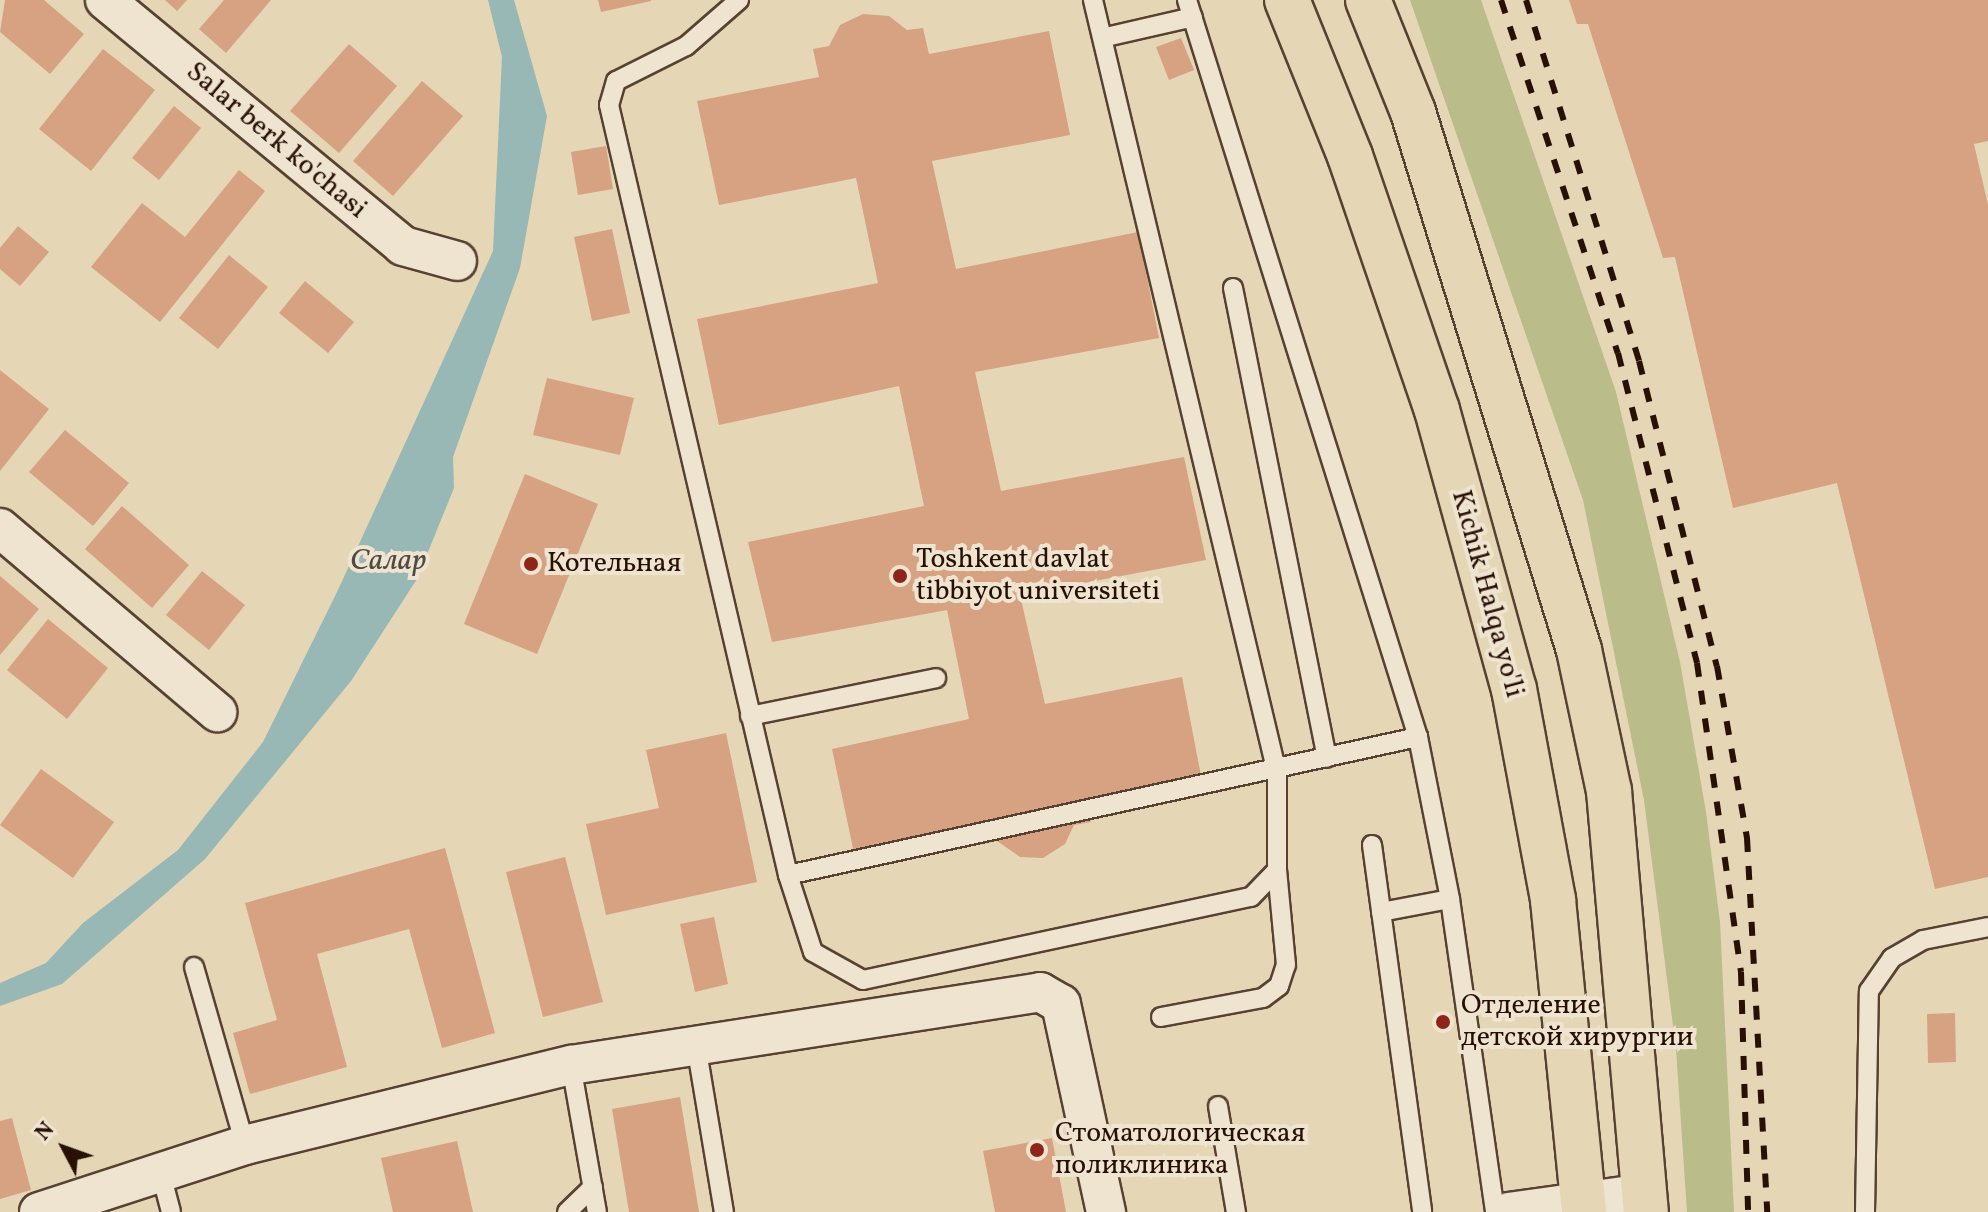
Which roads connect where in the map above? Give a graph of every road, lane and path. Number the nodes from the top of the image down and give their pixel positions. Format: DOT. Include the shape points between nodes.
graph roads {
  1 [pos="105,0"];
  2 [pos="739,0"];
  3 [pos="1093,0"];
  4 [pos="1287,0"];
  5 [pos="1368,0"];
  6 [pos="1190,9"];
  7 [pos="1106,37"];
  8 [pos="457,261"];
  9 [pos="1233,288"];
  10 [pos="0,528"];
  11 [pos="936,678"];
  12 [pos="217,712"];
  13 [pos="750,716"];
  14 [pos="1418,737"];
  15 [pos="1327,758"];
  16 [pos="1277,773"];
  17 [pos="1372,845"];
  18 [pos="1277,870"];
  19 [pos="788,875"];
  20 [pos="1450,899"];
  21 [pos="1381,912"];
  22 [pos="1988,927"];
  23 [pos="194,967"];
  24 [pos="1161,1017"];
  25 [pos="697,1051"];
  26 [pos="571,1065"];
  27 [pos="1218,1106"];
  28 [pos="245,1145"];
  29 [pos="160,1170"];
  30 [pos="593,1187"];
  31 [pos="1646,1202"];
  32 [pos="1584,1206"];
  33 [pos="39,1212"];
  34 [pos="171,1212"];
  35 [pos="567,1212"];
  36 [pos="597,1212"];
  37 [pos="724,1212"];
  38 [pos="1106,1212"];
  39 [pos="1236,1212"];
  40 [pos="1422,1212"];
  41 [pos="1495,1212"];
  42 [pos="1509,1212"];
  43 [pos="1865,1212"];
  1 -- 8 [label="street, Salar berk ko'chasi" via="403,246"];
  2 -- 13 [label="lane" via="686,46 616,81 609,105"];
  3 -- 7 [label="lane"];
  4 -- 32 [label="highway, Kichik Halqa yo'li" via="1350,156 1437,410 1514,689 1553,900"];
  5 -- 31 [label="highway" via="1413,112 1579,650 1609,791"];
  6 -- 7 [label="lane"];
  6 -- 14 [label="lane"];
  7 -- 16 [label="lane"];
  9 -- 15 [label="lane"];
  10 -- 12 [label="street"];
  11 -- 13 [label="lane"];
  13 -- 19 [label="lane"];
  14 -- 15 [label="lane"];
  14 -- 20 [label="lane"];
  15 -- 16 [label="lane"];
  16 -- 18 [label="lane"];
  16 -- 19 [label="lane"];
  17 -- 21 [label="lane"];
  18 -- 19 [label="lane" via="1251,897 863,980 813,952"];
  18 -- 24 [label="lane" via="1286,965 1279,986 1263,998"];
  20 -- 21 [label="lane"];
  20 -- 41 [label="lane"];
  21 -- 40 [label="lane"];
  22 -- 43 [label="lane" via="1923,940 1892,958 1869,991"];
  23 -- 28 [label="lane"];
  25 -- 26 [label="street"];
  25 -- 37 [label="lane"];
  25 -- 38 [label="street" via="1040,992 1053,997 1061,1004"];
  26 -- 28 [label="street"];
  26 -- 30 [label="lane"];
  27 -- 39 [label="lane"];
  28 -- 29 [label="street"];
  29 -- 33 [label="street"];
  29 -- 34 [label="lane"];
  30 -- 35 [label="lane"];
  30 -- 36 [label="lane"];
  31 -- 32 [label="street"];
  32 -- 42 [label="street"];
}
